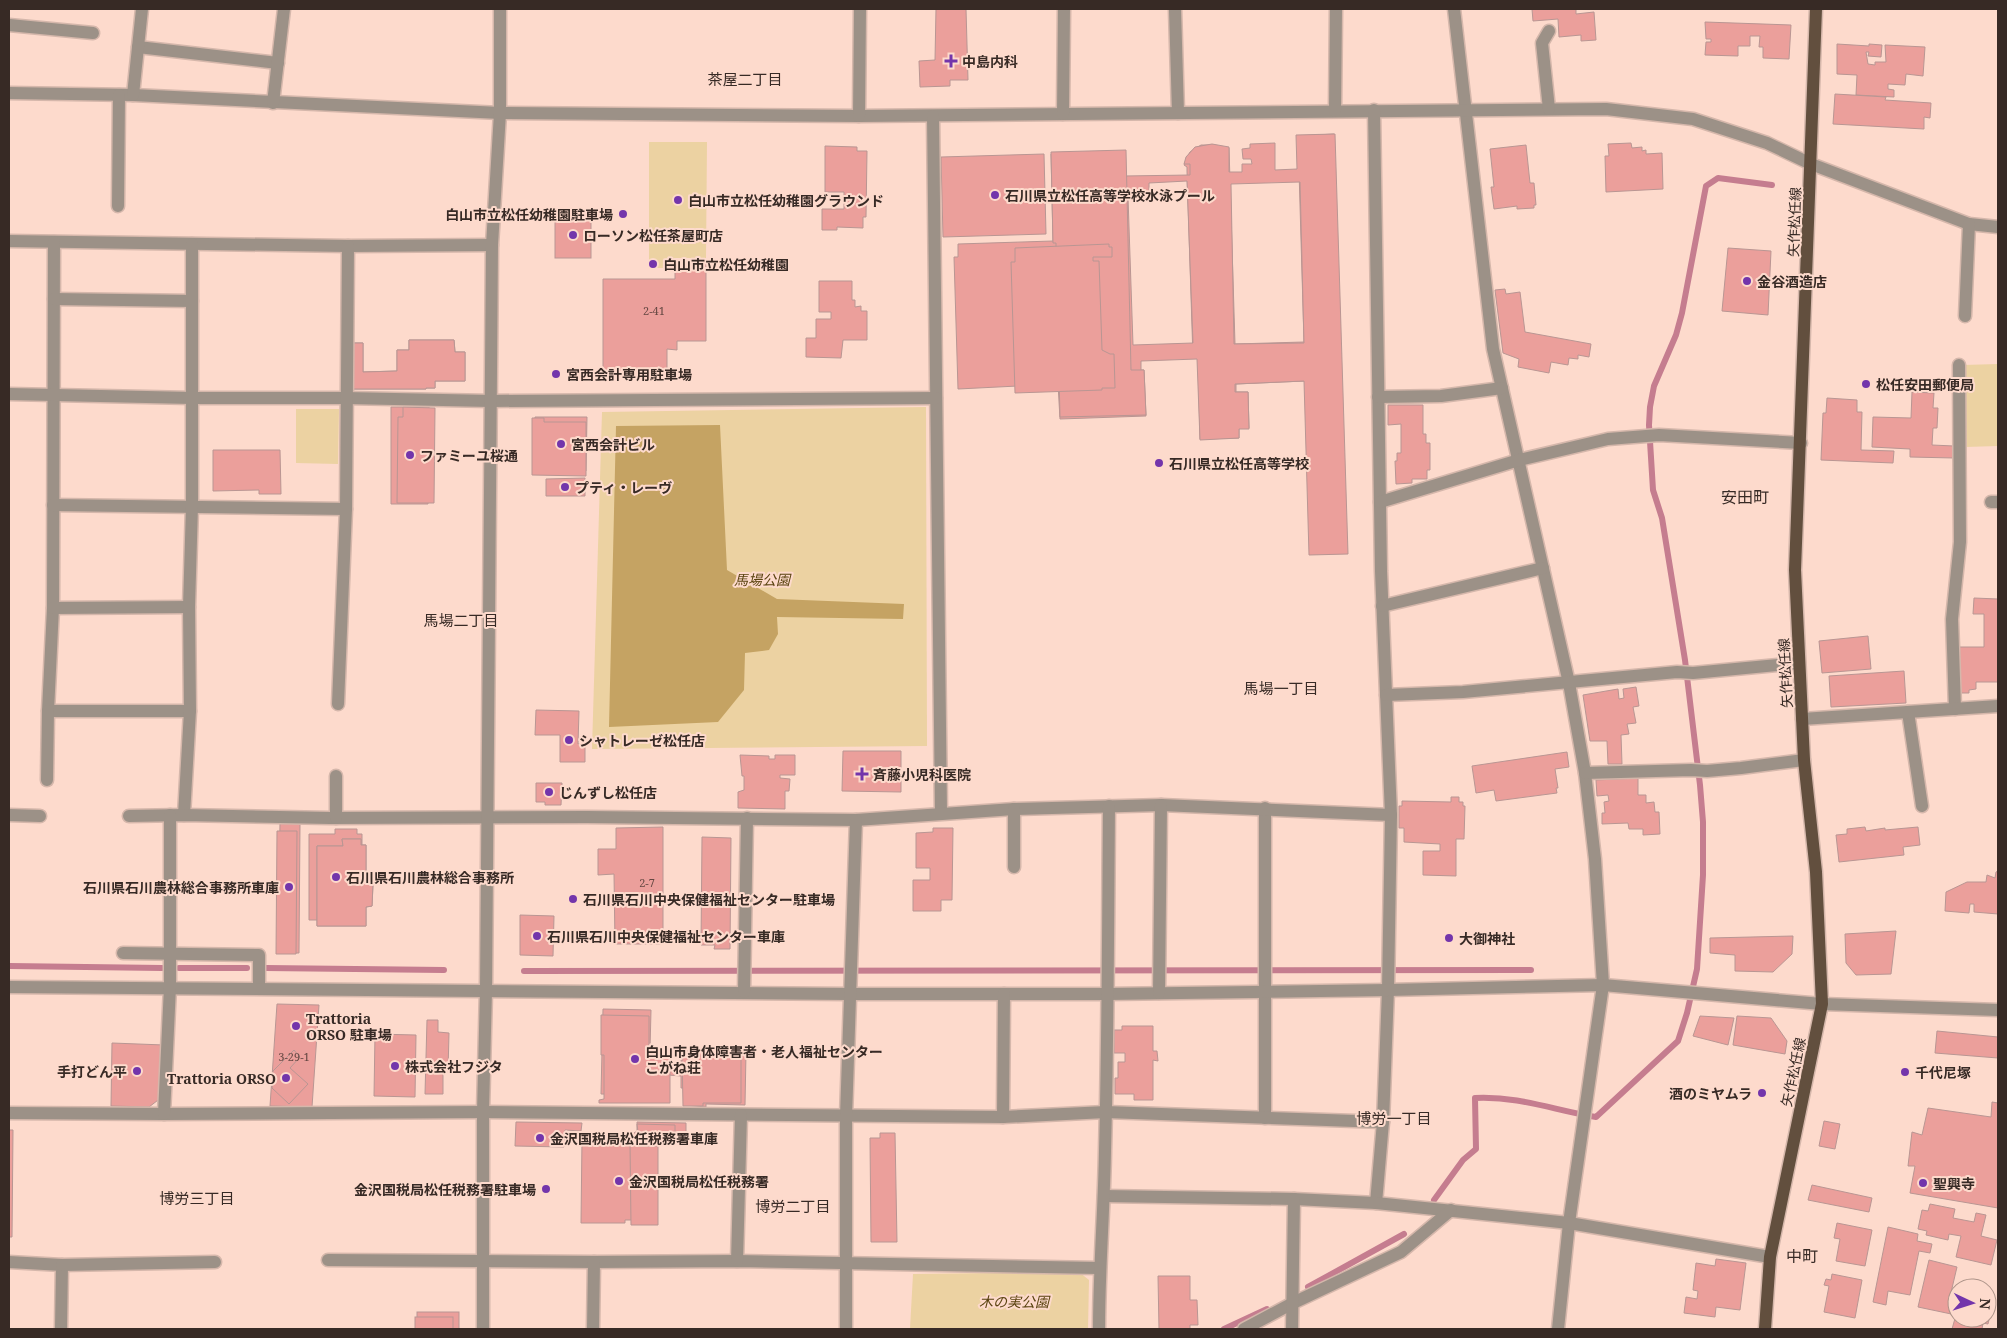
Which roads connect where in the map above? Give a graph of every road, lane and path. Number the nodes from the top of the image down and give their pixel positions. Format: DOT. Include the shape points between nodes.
graph roads {
  1 [pos="142,9"];
  2 [pos="284,9"];
  3 [pos="500,9"];
  4 [pos="860,9"];
  5 [pos="1064,9"];
  6 [pos="1175,9"];
  7 [pos="1336,9"];
  8 [pos="1454,9"];
  9 [pos="1816,9"];
  10 [pos="9,25"];
  11 [pos="1549,31"];
  12 [pos="93,33"];
  13 [pos="138,47"];
  14 [pos="278,63"];
  15 [pos="9,93"];
  16 [pos="119,95"];
  17 [pos="133,95"];
  18 [pos="273,103"];
  19 [pos="1464,109"];
  20 [pos="1549,109"];
  21 [pos="1374,110"];
  22 [pos="1335,111"];
  23 [pos="1178,113"];
  24 [pos="500,114"];
  25 [pos="1063,114"];
  26 [pos="859,116"];
  27 [pos="933,116"];
  28 [pos="1811,164"];
  29 [pos="118,206"];
  30 [pos="1969,224"];
  31 [pos="1998,227"];
  32 [pos="9,241"];
  33 [pos="54,242"];
  34 [pos="192,244"];
  35 [pos="492,244"];
  36 [pos="348,246"];
  37 [pos="54,299"];
  38 [pos="192,301"];
  39 [pos="1965,316"];
  40 [pos="1959,365"];
  41 [pos="1502,388"];
  42 [pos="9,394"];
  43 [pos="54,395"];
  44 [pos="1378,397"];
  45 [pos="192,398"];
  46 [pos="346,398"];
  47 [pos="936,398"];
  48 [pos="491,401"];
  49 [pos="1801,443"];
  50 [pos="1519,460"];
  51 [pos="1380,502"];
  52 [pos="53,505"];
  53 [pos="192,506"];
  54 [pos="346,509"];
  55 [pos="1543,568"];
  56 [pos="1382,606"];
  57 [pos="189,607"];
  58 [pos="53,608"];
  59 [pos="1799,663"];
  60 [pos="1569,683"];
  61 [pos="1386,695"];
  62 [pos="338,704"];
  63 [pos="1998,706"];
  64 [pos="1955,709"];
  65 [pos="48,711"];
  66 [pos="190,711"];
  67 [pos="1908,712"];
  68 [pos="1802,718"];
  69 [pos="1804,760"];
  70 [pos="1585,773"];
  71 [pos="336,776"];
  72 [pos="47,780"];
  73 [pos="1161,805"];
  74 [pos="1109,806"];
  75 [pos="1922,806"];
  76 [pos="1265,808"];
  77 [pos="1014,809"];
  78 [pos="941,814"];
  79 [pos="9,815"];
  80 [pos="170,815"];
  81 [pos="184,815"];
  82 [pos="1391,815"];
  83 [pos="40,816"];
  84 [pos="129,816"];
  85 [pos="336,818"];
  86 [pos="487,818"];
  87 [pos="747,818"];
  88 [pos="856,820"];
  89 [pos="1014,867"];
  90 [pos="123,954"];
  91 [pos="170,954"];
  92 [pos="1603,985"];
  93 [pos="9,987"];
  94 [pos="170,987"];
  95 [pos="258,988"];
  96 [pos="486,990"];
  97 [pos="1388,990"];
  98 [pos="744,992"];
  99 [pos="1264,992"];
  100 [pos="1159,993"];
  101 [pos="849,994"];
  102 [pos="1004,994"];
  103 [pos="1107,994"];
  104 [pos="1822,1004"];
  105 [pos="1998,1010"];
  106 [pos="9,1112"];
  107 [pos="483,1112"];
  108 [pos="1106,1112"];
  109 [pos="164,1114"];
  110 [pos="741,1116"];
  111 [pos="846,1117"];
  112 [pos="1003,1117"];
  113 [pos="1265,1118"];
  114 [pos="1383,1122"];
  115 [pos="1104,1196"];
  116 [pos="1294,1199"];
  117 [pos="1376,1203"];
  118 [pos="1451,1210"];
  119 [pos="1569,1223"];
  120 [pos="1770,1257"];
  121 [pos="328,1260"];
  122 [pos="483,1260"];
  123 [pos="737,1260"];
  124 [pos="9,1262"];
  125 [pos="215,1262"];
  126 [pos="594,1262"];
  127 [pos="846,1262"];
  128 [pos="62,1265"];
  129 [pos="1099,1268"];
  130 [pos="1293,1303"];
  131 [pos="61,1329"];
  132 [pos="483,1329"];
  133 [pos="593,1329"];
  134 [pos="846,1329"];
  135 [pos="1099,1329"];
  136 [pos="1244,1329"];
  137 [pos="1292,1329"];
  138 [pos="1558,1329"];
  139 [pos="1765,1329"];
  1 -- 13 [label="street"];
  2 -- 14 [label="street"];
  3 -- 24 [label="street"];
  4 -- 26 [label="street"];
  5 -- 25 [label="street"];
  6 -- 23 [label="street"];
  7 -- 22 [label="street"];
  8 -- 19 [label="street"];
  9 -- 28 [label="main road, 矢作松任線"];
  10 -- 12 [label="street"];
  11 -- 20 [label="street" via="1542,43"];
  13 -- 14 [label="street"];
  13 -- 17 [label="street"];
  14 -- 18 [label="street"];
  15 -- 16 [label="street"];
  16 -- 17 [label="street"];
  16 -- 29 [label="street"];
  17 -- 18 [label="street"];
  18 -- 24 [label="street"];
  19 -- 20 [label="street"];
  19 -- 21 [label="street"];
  19 -- 41 [label="street" via="1493,349"];
  20 -- 28 [label="street" via="1606,109 1693,118 1767,142"];
  21 -- 22 [label="street"];
  21 -- 44 [label="street"];
  22 -- 23 [label="street"];
  23 -- 25 [label="street"];
  24 -- 26 [label="street"];
  24 -- 35 [label="street"];
  25 -- 27 [label="street"];
  26 -- 27 [label="street"];
  27 -- 47 [label="street"];
  28 -- 30 [label="street"];
  28 -- 49 [label="main road, 矢作松任線"];
  30 -- 31 [label="street"];
  30 -- 39 [label="street"];
  32 -- 33 [label="street"];
  33 -- 34 [label="street"];
  33 -- 37 [label="street"];
  34 -- 36 [label="street"];
  34 -- 38 [label="street"];
  35 -- 36 [label="street"];
  35 -- 48 [label="street"];
  36 -- 46 [label="street"];
  37 -- 38 [label="street"];
  37 -- 43 [label="street"];
  38 -- 45 [label="street"];
  40 -- 64 [label="street" via="1960,542 1952,620"];
  41 -- 44 [label="street" via="1441,396"];
  41 -- 50 [label="street"];
  42 -- 43 [label="street"];
  43 -- 45 [label="street"];
  43 -- 52 [label="street"];
  44 -- 51 [label="street"];
  45 -- 46 [label="street"];
  45 -- 53 [label="street"];
  46 -- 48 [label="street"];
  46 -- 54 [label="street"];
  47 -- 48 [label="street"];
  47 -- 78 [label="street"];
  48 -- 86 [label="street"];
  49 -- 50 [label="street" via="1641,437 1608,439"];
  49 -- 59 [label="main road, 矢作松任線" via="1795,570"];
  50 -- 51 [label="street"];
  50 -- 55 [label="street"];
  51 -- 56 [label="street"];
  52 -- 53 [label="street"];
  52 -- 58 [label="street"];
  53 -- 54 [label="street"];
  53 -- 57 [label="street"];
  54 -- 62 [label="street"];
  55 -- 56 [label="street"];
  55 -- 60 [label="street"];
  56 -- 61 [label="street"];
  57 -- 58 [label="street"];
  57 -- 66 [label="street"];
  58 -- 65 [label="street"];
  59 -- 60 [label="street"];
  59 -- 68 [label="main road, 矢作松任線"];
  60 -- 61 [label="street"];
  60 -- 70 [label="street"];
  61 -- 82 [label="street"];
  63 -- 64 [label="street"];
  64 -- 67 [label="street"];
  65 -- 66 [label="street"];
  65 -- 72 [label="street"];
  66 -- 81 [label="street"];
  67 -- 68 [label="street"];
  67 -- 75 [label="street"];
  68 -- 69 [label="main road, 矢作松任線"];
  69 -- 70 [label="street" via="1707,771"];
  69 -- 104 [label="main road, 矢作松任線" via="1816,872"];
  70 -- 92 [label="street" via="1595,859"];
  71 -- 85 [label="street"];
  73 -- 74 [label="street"];
  73 -- 76 [label="street"];
  73 -- 100 [label="street"];
  74 -- 77 [label="street"];
  74 -- 103 [label="street"];
  76 -- 82 [label="street"];
  76 -- 99 [label="street"];
  77 -- 78 [label="street"];
  77 -- 89 [label="street"];
  78 -- 88 [label="street"];
  79 -- 83 [label="street"];
  80 -- 81 [label="street"];
  80 -- 84 [label="street"];
  80 -- 91 [label="street"];
  81 -- 85 [label="street"];
  82 -- 97 [label="street"];
  85 -- 86 [label="street"];
  86 -- 87 [label="street"];
  86 -- 96 [label="street"];
  87 -- 88 [label="street"];
  87 -- 98 [label="street"];
  88 -- 101 [label="street"];
  90 -- 91 [label="street"];
  91 -- 94 [label="street"];
  91 -- 95 [label="street" via="259,955"];
  92 -- 97 [label="street"];
  92 -- 104 [label="street"];
  92 -- 119 [label="street"];
  93 -- 94 [label="street"];
  94 -- 95 [label="street"];
  94 -- 109 [label="street"];
  95 -- 96 [label="street"];
  96 -- 98 [label="street"];
  96 -- 107 [label="street"];
  97 -- 99 [label="street"];
  97 -- 114 [label="street"];
  98 -- 101 [label="street"];
  99 -- 100 [label="street"];
  99 -- 113 [label="street"];
  100 -- 103 [label="street"];
  101 -- 102 [label="street"];
  101 -- 111 [label="street"];
  102 -- 103 [label="street"];
  102 -- 112 [label="street"];
  103 -- 108 [label="street"];
  104 -- 105 [label="street"];
  104 -- 120 [label="main road, 矢作松任線"];
  106 -- 109 [label="street"];
  107 -- 109 [label="street"];
  107 -- 110 [label="street"];
  107 -- 122 [label="street"];
  108 -- 112 [label="street"];
  108 -- 113 [label="street"];
  108 -- 115 [label="street"];
  110 -- 111 [label="street"];
  110 -- 123 [label="street"];
  111 -- 112 [label="street"];
  111 -- 127 [label="street"];
  113 -- 114 [label="street"];
  114 -- 117 [label="street"];
  115 -- 116 [label="street"];
  115 -- 129 [label="street"];
  116 -- 117 [label="street"];
  116 -- 130 [label="street"];
  117 -- 118 [label="street"];
  118 -- 119 [label="street"];
  118 -- 130 [label="street" via="1401,1252"];
  119 -- 120 [label="street"];
  119 -- 138 [label="street"];
  120 -- 139 [label="main road, 矢作松任線"];
  121 -- 122 [label="street"];
  122 -- 126 [label="street"];
  122 -- 132 [label="street"];
  123 -- 126 [label="street"];
  123 -- 127 [label="street"];
  124 -- 128 [label="street"];
  125 -- 128 [label="street"];
  126 -- 133 [label="street"];
  127 -- 129 [label="street"];
  127 -- 134 [label="street"];
  128 -- 131 [label="street"];
  129 -- 135 [label="street"];
  130 -- 136 [label="street"];
  130 -- 137 [label="street"];
}
